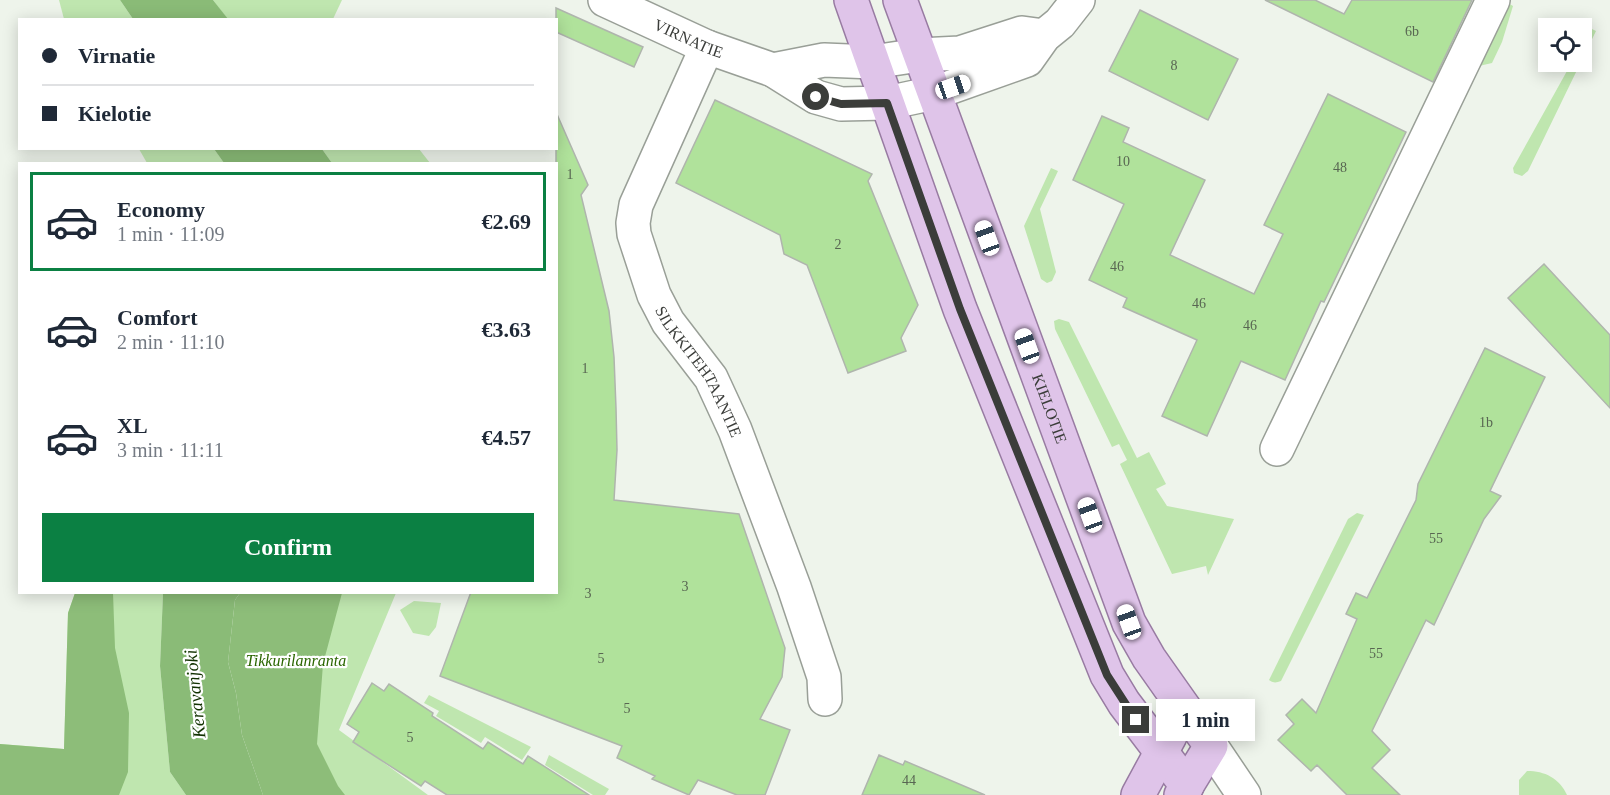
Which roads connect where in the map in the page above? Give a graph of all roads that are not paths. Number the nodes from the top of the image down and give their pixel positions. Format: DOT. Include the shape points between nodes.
graph roads {
  1 [pos="605,0"];
  2 [pos="851,0"];
  3 [pos="900,0"];
  4 [pos="1078,0"];
  5 [pos="1493,0"];
  6 [pos="1044,36"];
  7 [pos="707,47"];
  8 [pos="919,55"];
  9 [pos="873,62"];
  10 [pos="773,70"];
  11 [pos="934,93"];
  12 [pos="887,103"];
  13 [pos="1277,449"];
  14 [pos="825,699"];
  15 [pos="1185,708"];
  16 [pos="1211,746"];
  17 [pos="1161,753"];
  18 [pos="1188,792"];
  19 [pos="1138,795"];
  20 [pos="1244,795"];
  1 -- 7 [label="street, VIRNATIE"];
  2 -- 9 [label="main road"];
  3 -- 8 [label="main road, KIELOTIE"];
  4 -- 6 [label="street, VIRNATIE"];
  5 -- 13 [label="street"];
  6 -- 8 [label="street" via="1022,33 960,53"];
  6 -- 11 [label="street, VIRNATIE" via="1028,60"];
  7 -- 10 [label="street, VIRNATIE"];
  7 -- 14 [label="street, SILKKITEHTAANTIE" via="636,205 634,234 654,295 668,322 711,378 735,430 809,632 824,677"];
  8 -- 9 [label="street"];
  8 -- 11 [label="main road, KIELOTIE"];
  9 -- 10 [label="street" via="824,60"];
  9 -- 12 [label="main road"];
  10 -- 12 [label="street, VIRNATIE" via="816,97 841,104"];
  11 -- 12 [label="street, VIRNATIE"];
  11 -- 15 [label="main road, KIELOTIE" via="1129,622"];
  12 -- 17 [label="main road" via="960,309 1107,675"];
  15 -- 16 [label="main road, KIELOTIE"];
  15 -- 17 [label="main road"];
  16 -- 18 [label="main road"];
  16 -- 20 [label="street, KIELOTIE"];
  17 -- 18 [label="main road"];
  17 -- 19 [label="main road"];
}
